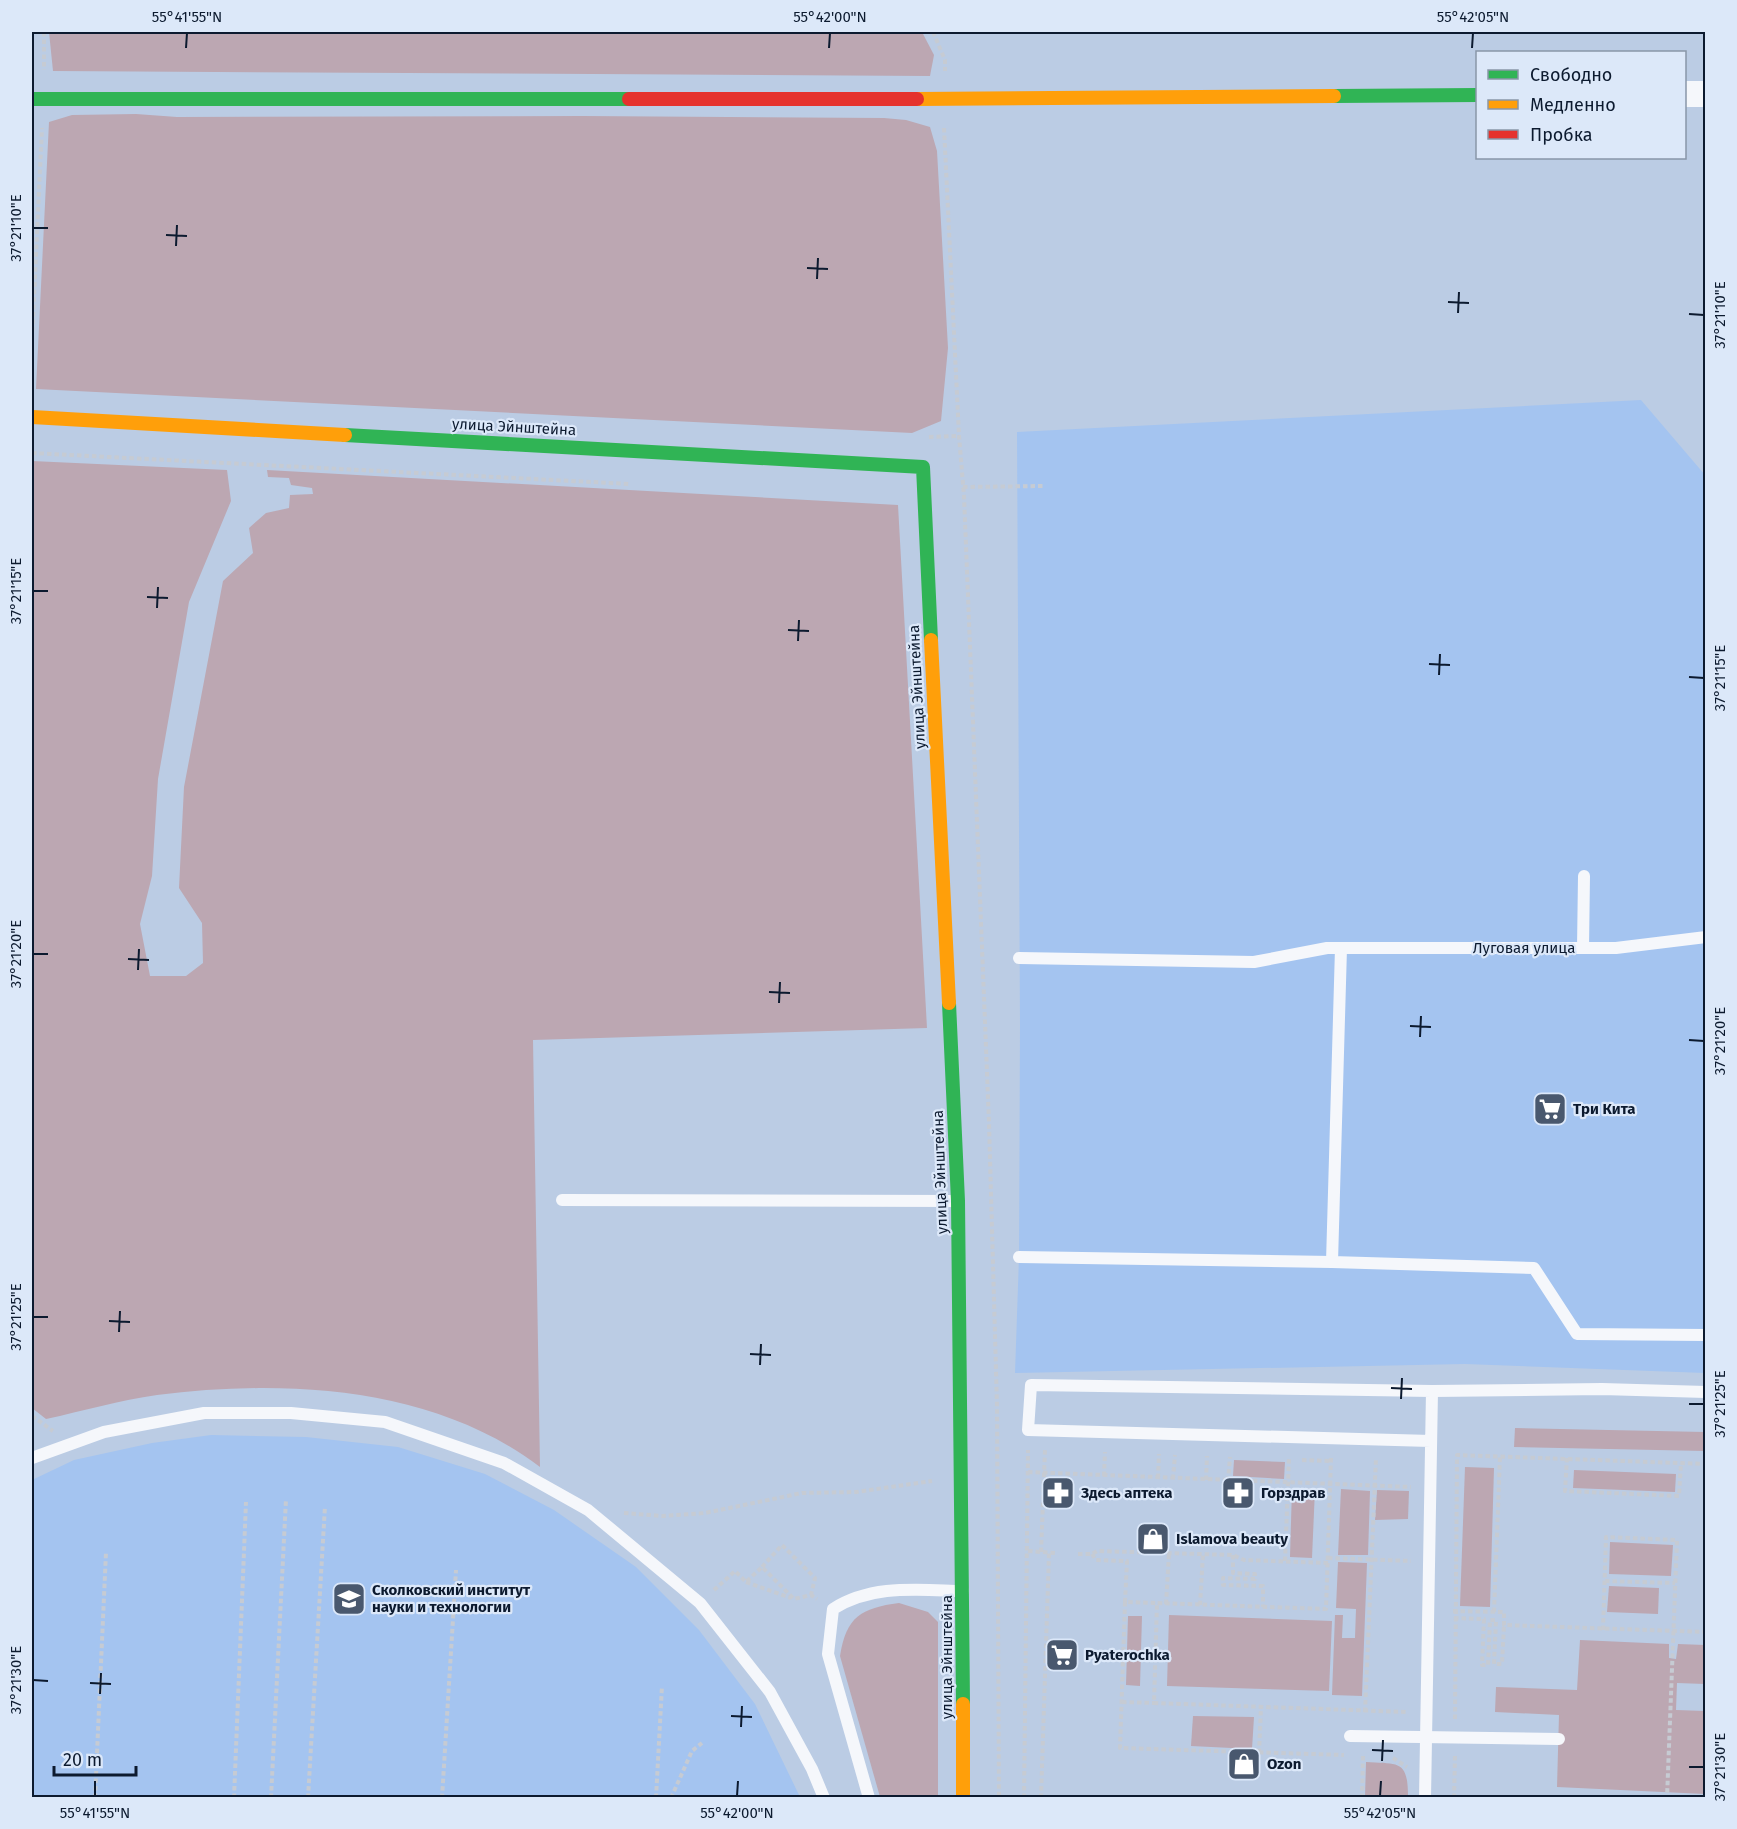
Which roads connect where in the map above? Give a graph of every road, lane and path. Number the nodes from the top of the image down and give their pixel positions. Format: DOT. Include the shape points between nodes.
graph roads {
  1 [pos="44,32"];
  2 [pos="933,32"];
  3 [pos="945,77"];
  4 [pos="1686,94"];
  5 [pos="1706,94"];
  6 [pos="1476,95"];
  7 [pos="38,99"];
  8 [pos="944,122"];
  9 [pos="32,339"];
  10 [pos="32,417"];
  11 [pos="959,436"];
  12 [pos="32,453"];
  13 [pos="641,484"];
  14 [pos="1044,486"];
  15 [pos="963,487"];
  16 [pos="1584,876"];
  17 [pos="1706,937"];
  18 [pos="1341,948"];
  19 [pos="1583,948"];
  20 [pos="1019,958"];
  21 [pos="562,1200"];
  22 [pos="958,1202"];
  23 [pos="1019,1257"];
  24 [pos="1332,1262"];
  25 [pos="1706,1335"];
  26 [pos="1432,1391"];
  27 [pos="1706,1392"];
  28 [pos="1030,1406"];
  29 [pos="990,1407"];
  30 [pos="32,1416"];
  31 [pos="43,1425"];
  32 [pos="1028,1430"];
  33 [pos="1290,1435"];
  34 [pos="1332,1436"];
  35 [pos="1376,1439"];
  36 [pos="1431,1441"];
  37 [pos="1045,1449"];
  38 [pos="1105,1451"];
  39 [pos="1159,1454"];
  40 [pos="1175,1455"];
  41 [pos="1208,1456"];
  42 [pos="1500,1456"];
  43 [pos="1230,1457"];
  44 [pos="32,1458"];
  45 [pos="1567,1458"];
  46 [pos="1681,1463"];
  47 [pos="1706,1464"];
  48 [pos="1028,1472"];
  49 [pos="1045,1473"];
  50 [pos="1104,1476"];
  51 [pos="1158,1478"];
  52 [pos="1173,1479"];
  53 [pos="935,1480"];
  54 [pos="1206,1480"];
  55 [pos="1228,1481"];
  56 [pos="1288,1483"];
  57 [pos="1330,1485"];
  58 [pos="1375,1486"];
  59 [pos="1411,1487"];
  60 [pos="286,1499"];
  61 [pos="246,1502"];
  62 [pos="325,1506"];
  63 [pos="588,1510"];
  64 [pos="1028,1551"];
  65 [pos="106,1552"];
  66 [pos="1041,1552"];
  67 [pos="1049,1552"];
  68 [pos="1055,1553"];
  69 [pos="1169,1553"];
  70 [pos="1078,1554"];
  71 [pos="1092,1554"];
  72 [pos="1203,1554"];
  73 [pos="1233,1555"];
  74 [pos="1371,1560"];
  75 [pos="1285,1561"];
  76 [pos="1328,1561"];
  77 [pos="1430,1562"];
  78 [pos="762,1567"];
  79 [pos="456,1570"];
  80 [pos="1605,1581"];
  81 [pos="746,1582"];
  82 [pos="1675,1583"];
  83 [pos="964,1592"];
  84 [pos="810,1595"];
  85 [pos="794,1599"];
  86 [pos="1125,1602"];
  87 [pos="700,1603"];
  88 [pos="1157,1603"];
  89 [pos="1166,1604"];
  90 [pos="1200,1605"];
  91 [pos="1263,1607"];
  92 [pos="833,1610"];
  93 [pos="1473,1611"];
  94 [pos="1494,1612"];
  95 [pos="1454,1618"];
  96 [pos="1504,1625"];
  97 [pos="1603,1629"];
  98 [pos="1674,1631"];
  99 [pos="1706,1632"];
  100 [pos="662,1686"];
  101 [pos="1121,1702"];
  102 [pos="1154,1703"];
  103 [pos="1261,1707"];
  104 [pos="1365,1712"];
  105 [pos="1426,1712"];
  106 [pos="1426,1735"];
  107 [pos="1350,1736"];
  108 [pos="1455,1736"];
  109 [pos="1559,1739"];
  110 [pos="702,1743"];
  111 [pos="1259,1753"];
  112 [pos="1363,1756"];
  113 [pos="1371,1756"];
  114 [pos="1387,1758"];
  115 [pos="1413,1771"];
  116 [pos="94,1797"];
  117 [pos="234,1797"];
  118 [pos="271,1797"];
  119 [pos="308,1797"];
  120 [pos="442,1797"];
  121 [pos="656,1797"];
  122 [pos="670,1797"];
  123 [pos="824,1797"];
  124 [pos="870,1797"];
  125 [pos="963,1797"];
  126 [pos="1024,1797"];
  127 [pos="1041,1797"];
  128 [pos="1362,1797"];
  129 [pos="1425,1797"];
  130 [pos="1454,1797"];
  131 [pos="1667,1797"];
  1 -- 7 [label="path"];
  2 -- 3 [label="path" via="945,60"];
  4 -- 5 [label="street"];
  6 -- 7 [label="street"];
  7 -- 9 [label="path"];
  8 -- 11 [label="path"];
  10 -- 22 [label="street, улица Эйнштейна" via="923,467"];
  12 -- 13 [label="path"];
  14 -- 15 [label="path"];
  16 -- 19 [label="lane"];
  17 -- 19 [label="lane, Луговая улица"];
  18 -- 19 [label="lane, Луговая улица"];
  18 -- 20 [label="lane, Луговая улица" via="1254,962"];
  18 -- 24 [label="lane"];
  21 -- 22 [label="lane"];
  22 -- 83 [label="street, улица Эйнштейна"];
  23 -- 24 [label="lane"];
  24 -- 25 [label="lane" via="1534,1268 1577,1334"];
  26 -- 27 [label="lane"];
  26 -- 28 [label="lane" via="1031,1385"];
  26 -- 36 [label="lane"];
  28 -- 29 [label="path"];
  28 -- 32 [label="lane"];
  30 -- 31 [label="path"];
  32 -- 33 [label="lane"];
  32 -- 48 [label="path"];
  33 -- 34 [label="lane"];
  33 -- 56 [label="path"];
  34 -- 35 [label="lane"];
  34 -- 57 [label="path"];
  35 -- 36 [label="lane"];
  35 -- 58 [label="path"];
  36 -- 77 [label="lane"];
  37 -- 49 [label="path"];
  38 -- 50 [label="path"];
  39 -- 51 [label="path"];
  40 -- 52 [label="path"];
  41 -- 54 [label="path"];
  42 -- 45 [label="path"];
  42 -- 94 [label="path"];
  42 -- 95 [label="path" via="1456,1455"];
  43 -- 55 [label="path"];
  44 -- 63 [label="lane" via="104,1432 204,1413 303,1414 386,1422 504,1463"];
  45 -- 46 [label="path"];
  45 -- 46 [label="path" via="1565,1491 1679,1496"];
  46 -- 47 [label="path"];
  48 -- 49 [label="path"];
  48 -- 64 [label="path"];
  49 -- 50 [label="path"];
  49 -- 66 [label="path"];
  50 -- 51 [label="path"];
  51 -- 52 [label="path"];
  52 -- 54 [label="path"];
  53 -- 63 [label="path" via="856,1492 802,1493 705,1513 663,1516"];
  54 -- 55 [label="path"];
  55 -- 56 [label="path"];
  56 -- 57 [label="path"];
  56 -- 75 [label="path"];
  57 -- 58 [label="path"];
  57 -- 76 [label="path"];
  58 -- 59 [label="path"];
  58 -- 74 [label="path"];
  60 -- 118 [label="path"];
  61 -- 117 [label="path"];
  62 -- 119 [label="path"];
  63 -- 87 [label="lane"];
  64 -- 66 [label="path"];
  64 -- 126 [label="path"];
  65 -- 116 [label="path"];
  66 -- 67 [label="path"];
  67 -- 68 [label="path"];
  67 -- 127 [label="path"];
  69 -- 71 [label="path"];
  69 -- 72 [label="path"];
  69 -- 89 [label="path"];
  70 -- 71 [label="path"];
  71 -- 86 [label="path" via="1096,1560 1128,1561"];
  72 -- 73 [label="path"];
  72 -- 90 [label="path"];
  73 -- 75 [label="path" via="1244,1560"];
  73 -- 91 [label="path" via="1233,1573 1256,1574 1255,1579 1223,1578 1222,1585 1263,1586"];
  74 -- 76 [label="path"];
  74 -- 77 [label="path"];
  74 -- 104 [label="path"];
  75 -- 76 [label="path"];
  76 -- 91 [label="path" via="1326,1609"];
  77 -- 105 [label="lane"];
  78 -- 81 [label="path"];
  78 -- 84 [label="path" via="782,1545 815,1578"];
  78 -- 85 [label="path"];
  79 -- 120 [label="path"];
  80 -- 82 [label="path"];
  80 -- 82 [label="path" via="1606,1537 1677,1540"];
  80 -- 97 [label="path"];
  81 -- 85 [label="path"];
  81 -- 87 [label="path" via="735,1571"];
  82 -- 98 [label="path"];
  83 -- 92 [label="lane" via="861,1594"];
  83 -- 125 [label="street, улица Эйнштейна"];
  84 -- 85 [label="path"];
  84 -- 92 [label="path"];
  86 -- 88 [label="path"];
  86 -- 101 [label="path"];
  87 -- 123 [label="lane" via="770,1692"];
  88 -- 89 [label="path"];
  88 -- 102 [label="path"];
  89 -- 90 [label="path"];
  90 -- 91 [label="path"];
  92 -- 124 [label="lane" via="828,1654"];
  93 -- 94 [label="path"];
  94 -- 96 [label="path" via="1504,1612"];
  95 -- 96 [label="path" via="1484,1619 1482,1665 1488,1665 1490,1620 1496,1620 1494,1664 1502,1664"];
  95 -- 108 [label="path"];
  96 -- 97 [label="path"];
  97 -- 98 [label="path"];
  98 -- 99 [label="path"];
  98 -- 131 [label="path"];
  100 -- 121 [label="path"];
  101 -- 102 [label="path"];
  101 -- 111 [label="path" via="1119,1748"];
  102 -- 103 [label="path"];
  103 -- 104 [label="path"];
  103 -- 111 [label="path"];
  104 -- 105 [label="path"];
  105 -- 106 [label="lane"];
  106 -- 107 [label="lane"];
  106 -- 108 [label="lane"];
  106 -- 129 [label="lane"];
  108 -- 109 [label="lane"];
  108 -- 130 [label="path"];
  110 -- 122 [label="path" via="692,1750"];
  111 -- 112 [label="path"];
  112 -- 113 [label="path"];
  112 -- 128 [label="path"];
  114 -- 115 [label="path" via="1396,1758"];
}
